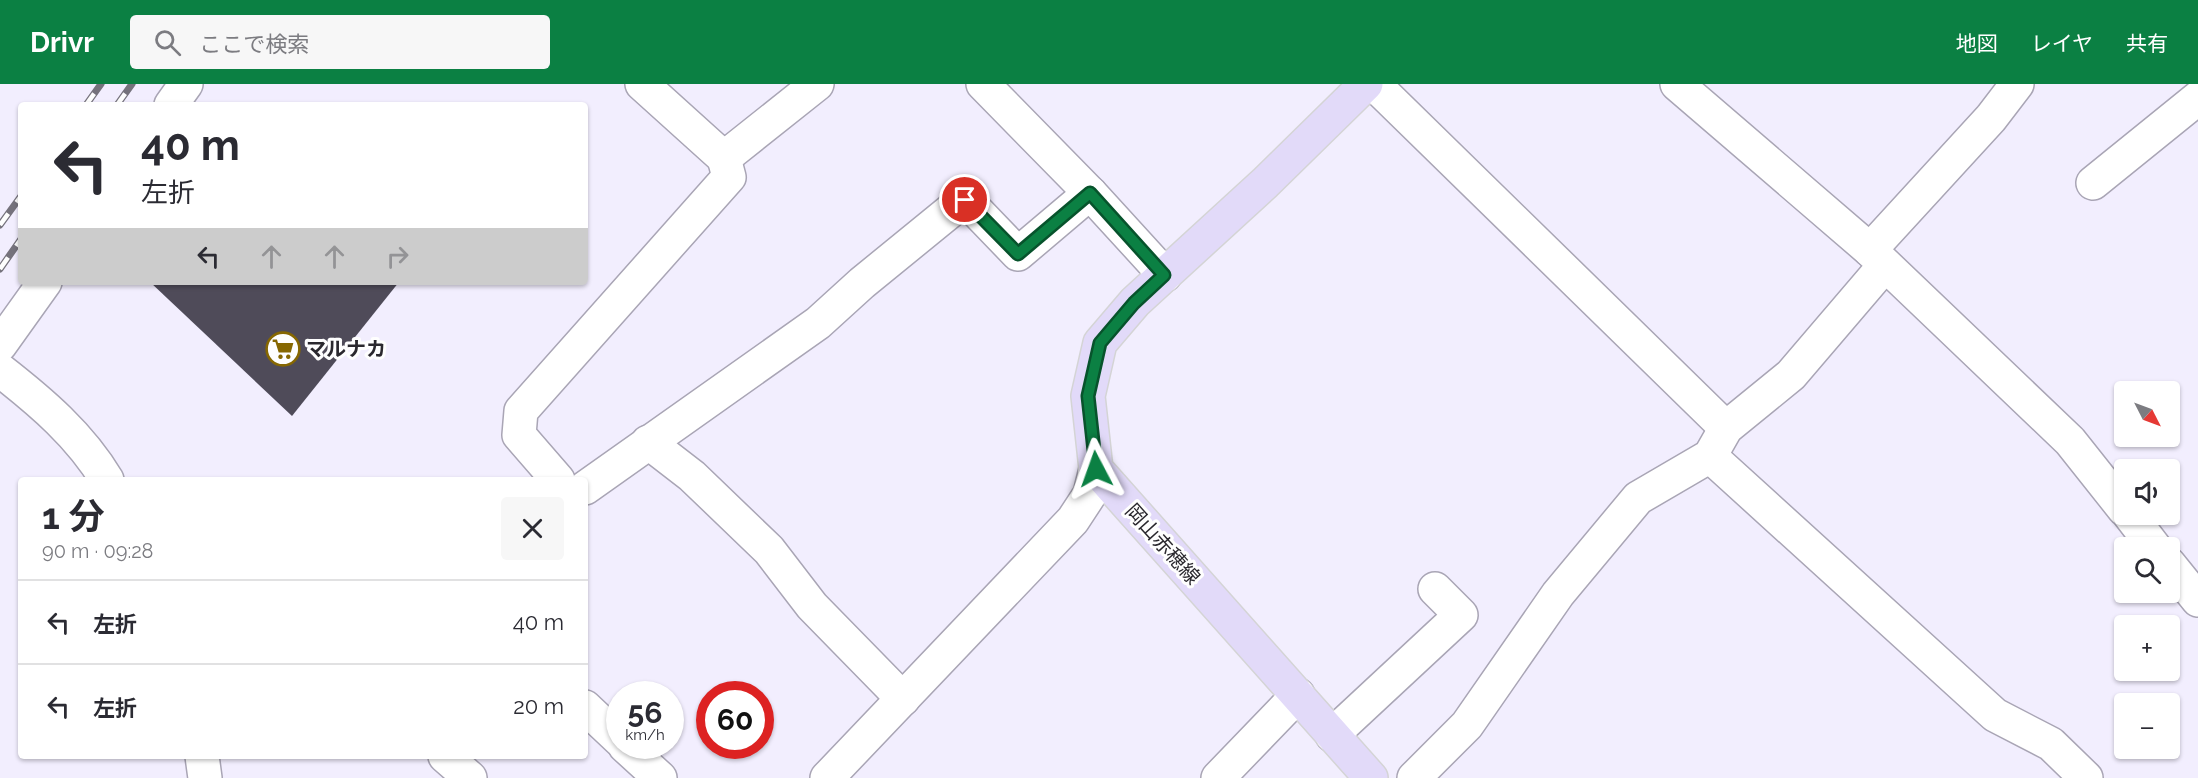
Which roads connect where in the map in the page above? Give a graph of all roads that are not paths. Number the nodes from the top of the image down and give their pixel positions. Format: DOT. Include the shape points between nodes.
graph roads {
  1 [pos="186,84"];
  2 [pos="642,84"];
  3 [pos="817,84"];
  4 [pos="983,84"];
  5 [pos="1366,84"];
  6 [pos="1374,84"];
  7 [pos="1677,84"];
  8 [pos="2017,84"];
  9 [pos="2198,98"];
  10 [pos="173,102"];
  11 [pos="724,158"];
  12 [pos="2093,183"];
  13 [pos="1090,193"];
  14 [pos="1878,257"];
  15 [pos="1164,275"];
  16 [pos="43,285"];
  17 [pos="0,345"];
  18 [pos="0,370"];
  19 [pos="1726,428"];
  20 [pos="648,442"];
  21 [pos="1710,456"];
  22 [pos="1096,469"];
  23 [pos="106,477"];
  24 [pos="555,477"];
  25 [pos="588,486"];
  26 [pos="2114,496"];
  27 [pos="2137,525"];
  28 [pos="2147,537"];
  29 [pos="2180,578"];
  30 [pos="1435,589"];
  31 [pos="2198,600"];
  32 [pos="1298,696"];
  33 [pos="903,699"];
  34 [pos="588,710"];
  35 [pos="606,727"];
  36 [pos="1332,735"];
  37 [pos="202,759"];
  38 [pos="448,759"];
  39 [pos="640,759"];
  40 [pos="205,778"];
  41 [pos="470,778"];
  42 [pos="660,778"];
  43 [pos="827,778"];
  44 [pos="1218,778"];
  45 [pos="1371,778"];
  46 [pos="1414,778"];
  47 [pos="2086,778"];
  1 -- 10 [label="street"];
  2 -- 11 [label="street"];
  3 -- 11 [label="street"];
  4 -- 13 [label="street"];
  5 -- 15 [label="main road"];
  6 -- 19 [label="street"];
  7 -- 14 [label="street"];
  8 -- 14 [label="street"];
  9 -- 12 [label="street"];
  11 -- 24 [label="street" via="729,177 521,411 519,435"];
  13 -- 15 [label="street"];
  13 -- 20 [label="street" via="1018,254 965,200 818,323"];
  14 -- 19 [label="street" via="1791,375"];
  14 -- 26 [label="street" via="2070,441"];
  15 -- 22 [label="main road" via="1100,343 1088,396"];
  16 -- 17 [label="street"];
  18 -- 23 [label="street" via="54,414"];
  19 -- 21 [label="street"];
  20 -- 25 [label="street"];
  20 -- 33 [label="street" via="692,476 769,550 812,606"];
  21 -- 46 [label="street" via="1638,498 1558,594 1467,725"];
  21 -- 47 [label="street" via="1995,715 2051,744"];
  22 -- 32 [label="main road, 岡山赤穂線"];
  22 -- 33 [label="street" via="1090,494 1073,520"];
  27 -- 28 [label="street"];
  29 -- 31 [label="street"];
  30 -- 36 [label="street" via="1461,615"];
  32 -- 36 [label="main road, 岡山赤穂線"];
  32 -- 44 [label="street"];
  33 -- 43 [label="street"];
  34 -- 35 [label="street"];
  36 -- 45 [label="main road, 岡山赤穂線"];
  37 -- 40 [label="street"];
  38 -- 41 [label="street"];
  39 -- 42 [label="street"];
}
